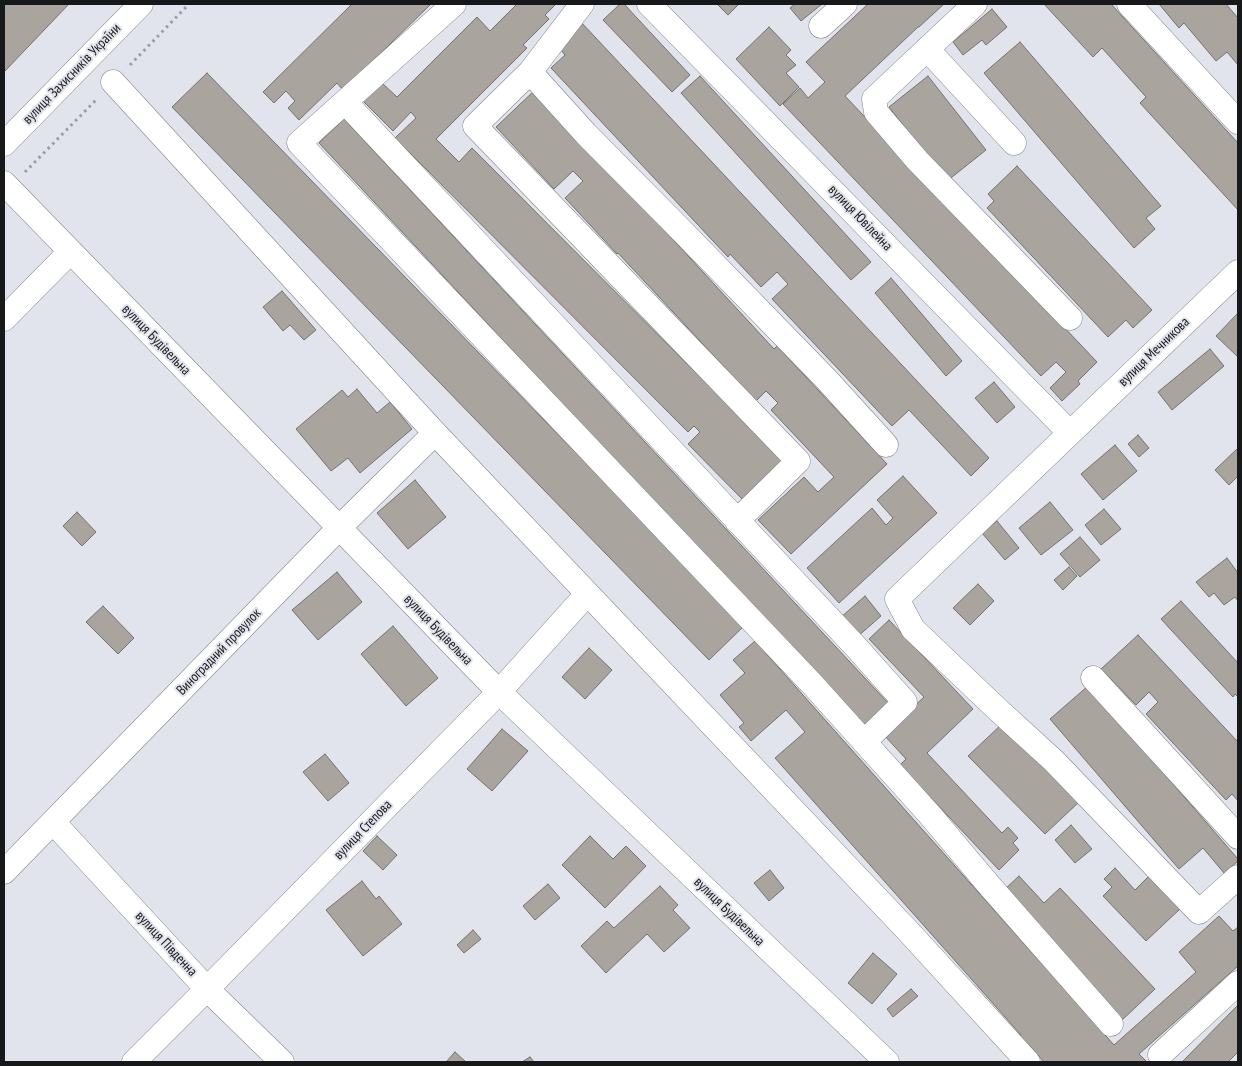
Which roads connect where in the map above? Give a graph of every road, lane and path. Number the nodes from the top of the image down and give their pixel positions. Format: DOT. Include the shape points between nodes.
graph roads {
  1 [pos="141,4"];
  2 [pos="454,4"];
  3 [pos="582,4"];
  4 [pos="649,4"];
  5 [pos="845,4"];
  6 [pos="975,4"];
  7 [pos="1129,4"];
  8 [pos="821,26"];
  9 [pos="927,49"];
  10 [pos="530,72"];
  11 [pos="113,82"];
  12 [pos="345,102"];
  13 [pos="1238,122"];
  14 [pos="1014,143"];
  15 [pos="4,144"];
  16 [pos="4,183"];
  17 [pos="70,252"];
  18 [pos="1238,272"];
  19 [pos="1070,318"];
  20 [pos="4,319"];
  21 [pos="435,433"];
  22 [pos="1070,433"];
  23 [pos="886,445"];
  24 [pos="737,521"];
  25 [pos="339,528"];
  26 [pos="588,594"];
  27 [pos="1093,678"];
  28 [pos="499,692"];
  29 [pos="864,742"];
  30 [pos="53,822"];
  31 [pos="1238,837"];
  32 [pos="4,872"];
  33 [pos="1238,876"];
  34 [pos="1238,983"];
  35 [pos="207,989"];
  36 [pos="1111,1024"];
  37 [pos="1160,1055"];
  38 [pos="134,1062"];
  39 [pos="282,1062"];
  40 [pos="887,1062"];
  41 [pos="1028,1062"];
  1 -- 15 [label="street, вулиця Захисників України"];
  2 -- 12 [label="street"];
  3 -- 10 [label="street"];
  4 -- 22 [label="street, вулиця Ювілейна"];
  5 -- 8 [label="street"];
  6 -- 9 [label="street"];
  7 -- 13 [label="street"];
  9 -- 14 [label="street"];
  9 -- 19 [label="street" via="874,99 876,112 916,160"];
  10 -- 23 [label="street"];
  10 -- 24 [label="street" via="475,126 798,461"];
  11 -- 21 [label="street"];
  12 -- 24 [label="street"];
  12 -- 29 [label="street" via="299,143"];
  16 -- 17 [label="street, вулиця Будівельна"];
  17 -- 20 [label="street"];
  17 -- 25 [label="street, вулиця Будівельна"];
  18 -- 22 [label="street, вулиця Мечникова"];
  21 -- 25 [label="street, Виноградний провулок"];
  21 -- 26 [label="street"];
  22 -- 33 [label="street, вулиця Мечникова" via="897,599 913,629 1054,762 1199,912"];
  24 -- 29 [label="street" via="905,702"];
  25 -- 28 [label="street, вулиця Будівельна"];
  25 -- 30 [label="street, Виноградний провулок"];
  26 -- 28 [label="street, вулиця Степова"];
  26 -- 41 [label="street"];
  27 -- 31 [label="street"];
  28 -- 35 [label="street, вулиця Степова"];
  28 -- 40 [label="street, вулиця Будівельна"];
  29 -- 36 [label="street"];
  30 -- 32 [label="street, Виноградний провулок"];
  30 -- 35 [label="street, вулиця Південна"];
  34 -- 37 [label="street"];
  35 -- 38 [label="street, вулиця Степова"];
  35 -- 39 [label="street, вулиця Південна"];
}
